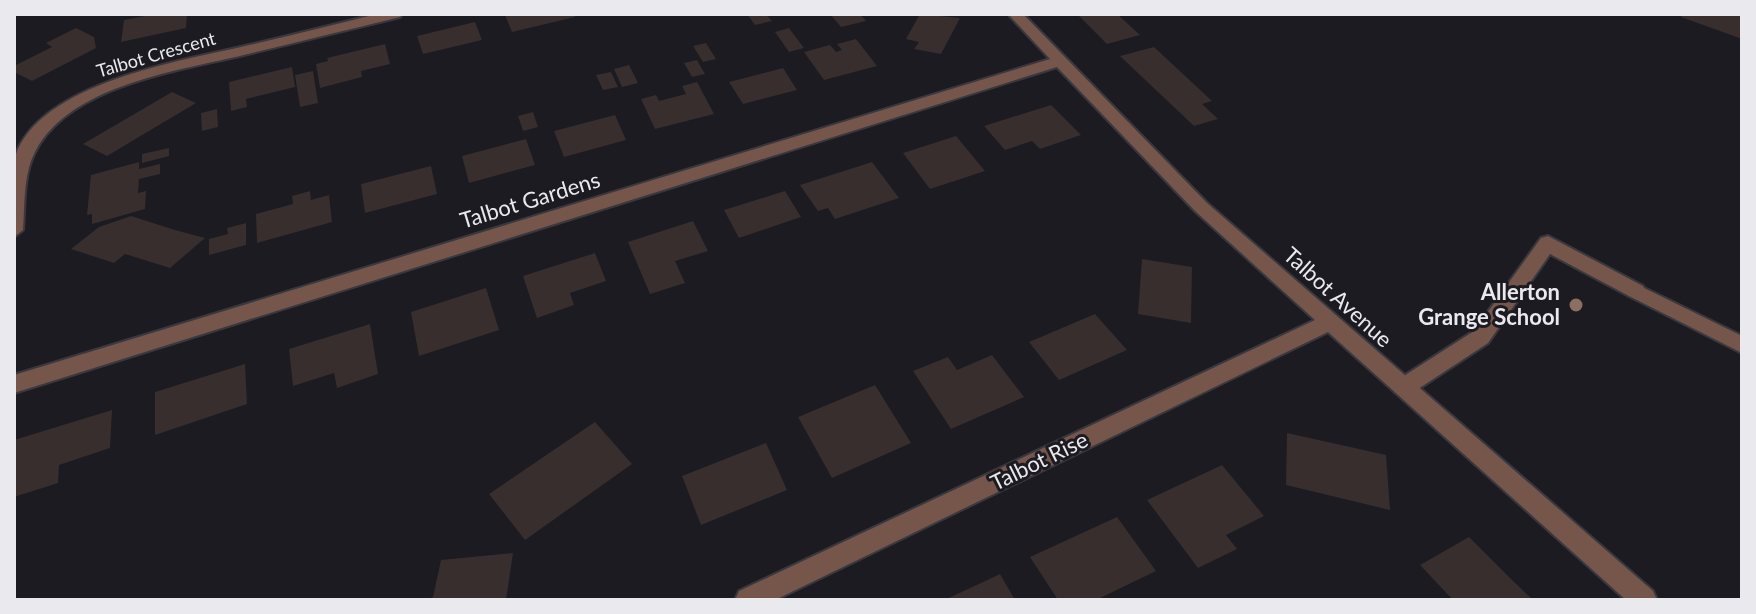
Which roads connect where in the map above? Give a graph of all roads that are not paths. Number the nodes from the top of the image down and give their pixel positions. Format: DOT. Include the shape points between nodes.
graph roads {
  1 [pos="395,14"];
  2 [pos="1015,14"];
  3 [pos="364,18"];
  4 [pos="1059,61"];
  5 [pos="14,230"];
  6 [pos="1330,322"];
  7 [pos="1742,345"];
  8 [pos="14,384"];
  9 [pos="1404,387"];
  10 [pos="748,600"];
  11 [pos="1644,600"];
  1 -- 3 [label="street, Talbot Crescent"];
  2 -- 4 [label="street, Talbot Avenue"];
  3 -- 5 [label="street, Talbot Crescent" via="156,72 77,102 27,149"];
  4 -- 6 [label="street, Talbot Avenue" via="1167,174"];
  4 -- 8 [label="street, Talbot Gardens"];
  6 -- 9 [label="street, Talbot Avenue"];
  6 -- 10 [label="street, Talbot Rise"];
  7 -- 9 [label="street" via="1548,243 1481,337"];
  9 -- 11 [label="street, Talbot Avenue"];
}
